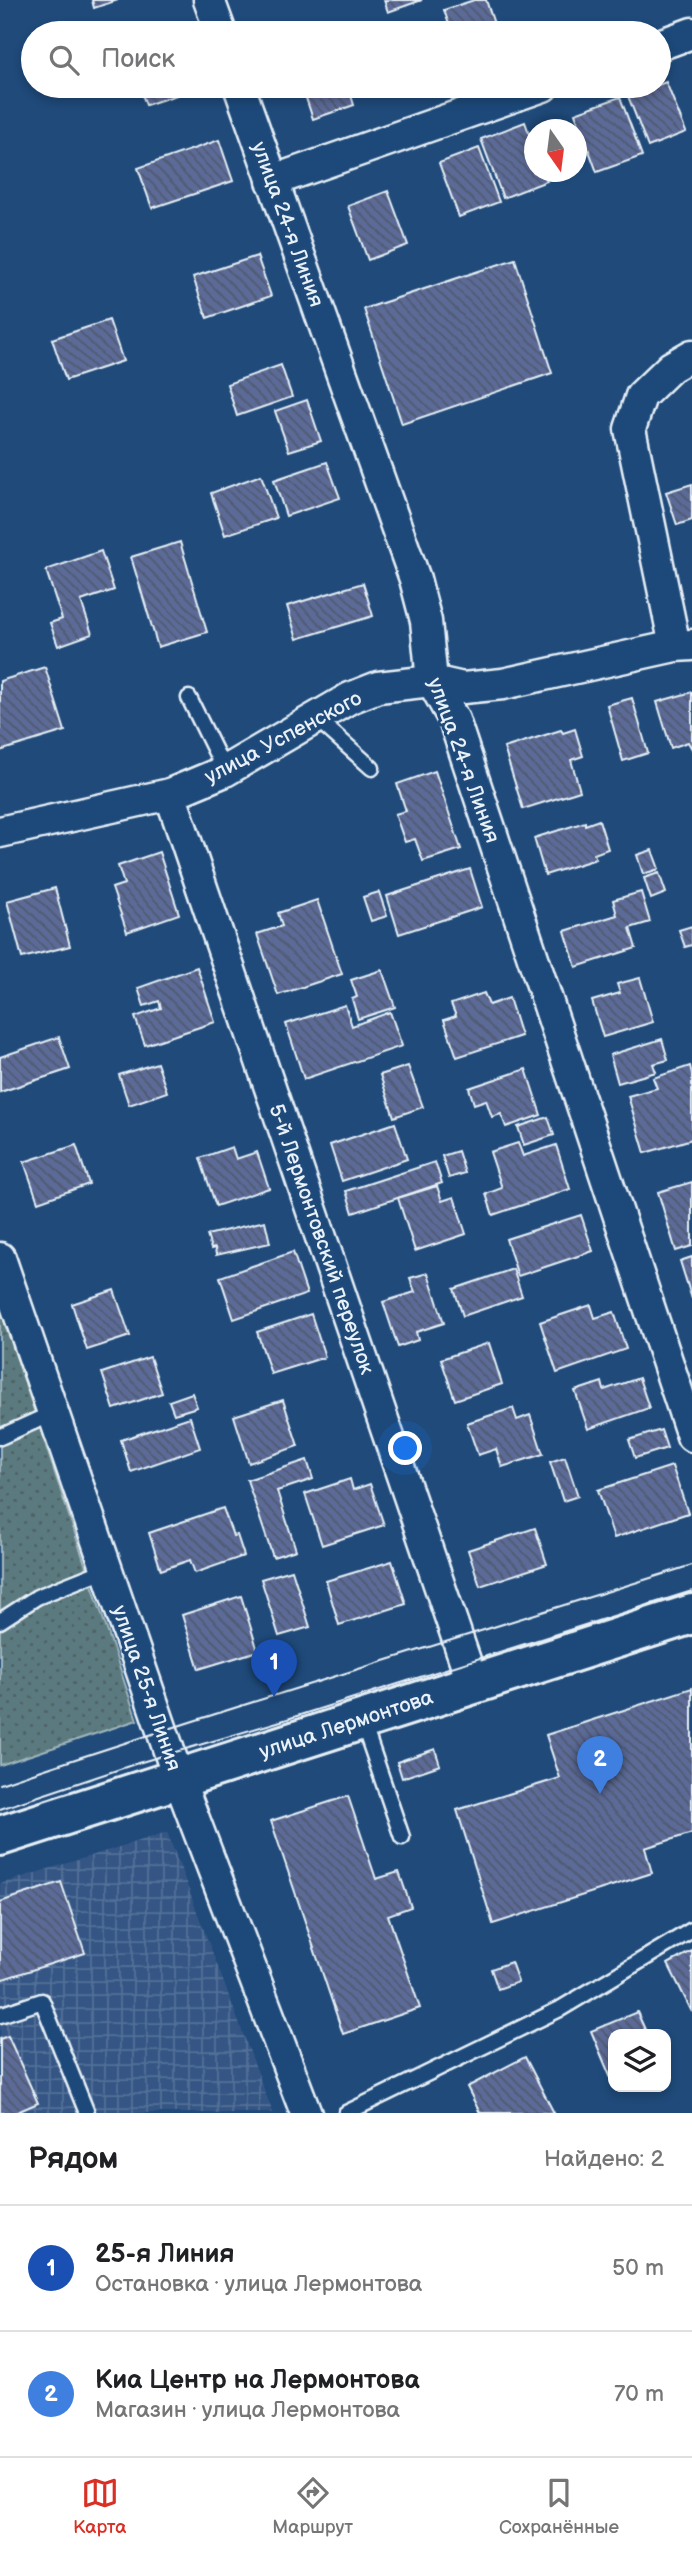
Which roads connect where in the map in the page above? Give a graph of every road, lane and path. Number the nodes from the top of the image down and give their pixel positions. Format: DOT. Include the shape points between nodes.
graph roads {
  1 [pos="209,0"];
  2 [pos="217,21"];
  3 [pos="692,33"];
  4 [pos="671,41"];
  5 [pos="243,98"];
  6 [pos="509,98"];
  7 [pos="272,181"];
  8 [pos="692,355"];
  9 [pos="684,646"];
  10 [pos="432,681"];
  11 [pos="190,698"];
  12 [pos="316,718"];
  13 [pos="372,768"];
  14 [pos="225,771"];
  15 [pos="170,794"];
  16 [pos="0,832"];
  17 [pos="0,1258"];
  18 [pos="53,1413"];
  19 [pos="692,1436"];
  20 [pos="0,1437"];
  21 [pos="107,1569"];
  22 [pos="692,1614"];
  23 [pos="0,1621"];
  24 [pos="473,1684"];
  25 [pos="362,1719"];
  26 [pos="178,1777"];
  27 [pos="0,1836"];
  28 [pos="402,1837"];
  29 [pos="692,1930"];
  30 [pos="0,2015"];
  31 [pos="87,2113"];
  32 [pos="306,2113"];
  33 [pos="346,2113"];
  1 -- 2 [label="street"];
  3 -- 4 [label="street"];
  5 -- 7 [label="street, улица 24-я Линия"];
  6 -- 7 [label="street"];
  7 -- 10 [label="street, улица 24-я Линия" via="415,579 426,621"];
  8 -- 9 [label="street" via="671,367 640,396 630,429"];
  9 -- 10 [label="street, улица Успенского" via="503,684 463,688"];
  10 -- 12 [label="street, улица Успенского" via="378,687"];
  10 -- 19 [label="street, улица 24-я Линия" via="457,731"];
  11 -- 14 [label="lane"];
  12 -- 13 [label="lane"];
  12 -- 14 [label="street, улица Успенского"];
  14 -- 15 [label="street, улица Успенского"];
  15 -- 16 [label="street, улица Успенского"];
  15 -- 24 [label="street, 5-й Лермонтовский переулок"];
  17 -- 18 [label="street, улица 25-я Линия"];
  18 -- 20 [label="lane"];
  18 -- 21 [label="street, улица 25-я Линия"];
  21 -- 23 [label="lane" via="37,1597"];
  21 -- 26 [label="street, улица 25-я Линия"];
  22 -- 24 [label="street, улица Лермонтова"];
  24 -- 25 [label="street, улица Лермонтова"];
  25 -- 26 [label="street, улица Лермонтова"];
  25 -- 28 [label="lane"];
  26 -- 27 [label="street, улица Лермонтова"];
  26 -- 32 [label="street, улица 25-я Линия"];
  29 -- 33 [label="lane" via="560,2009"];
  30 -- 31 [label="lane" via="42,2001"];
}
